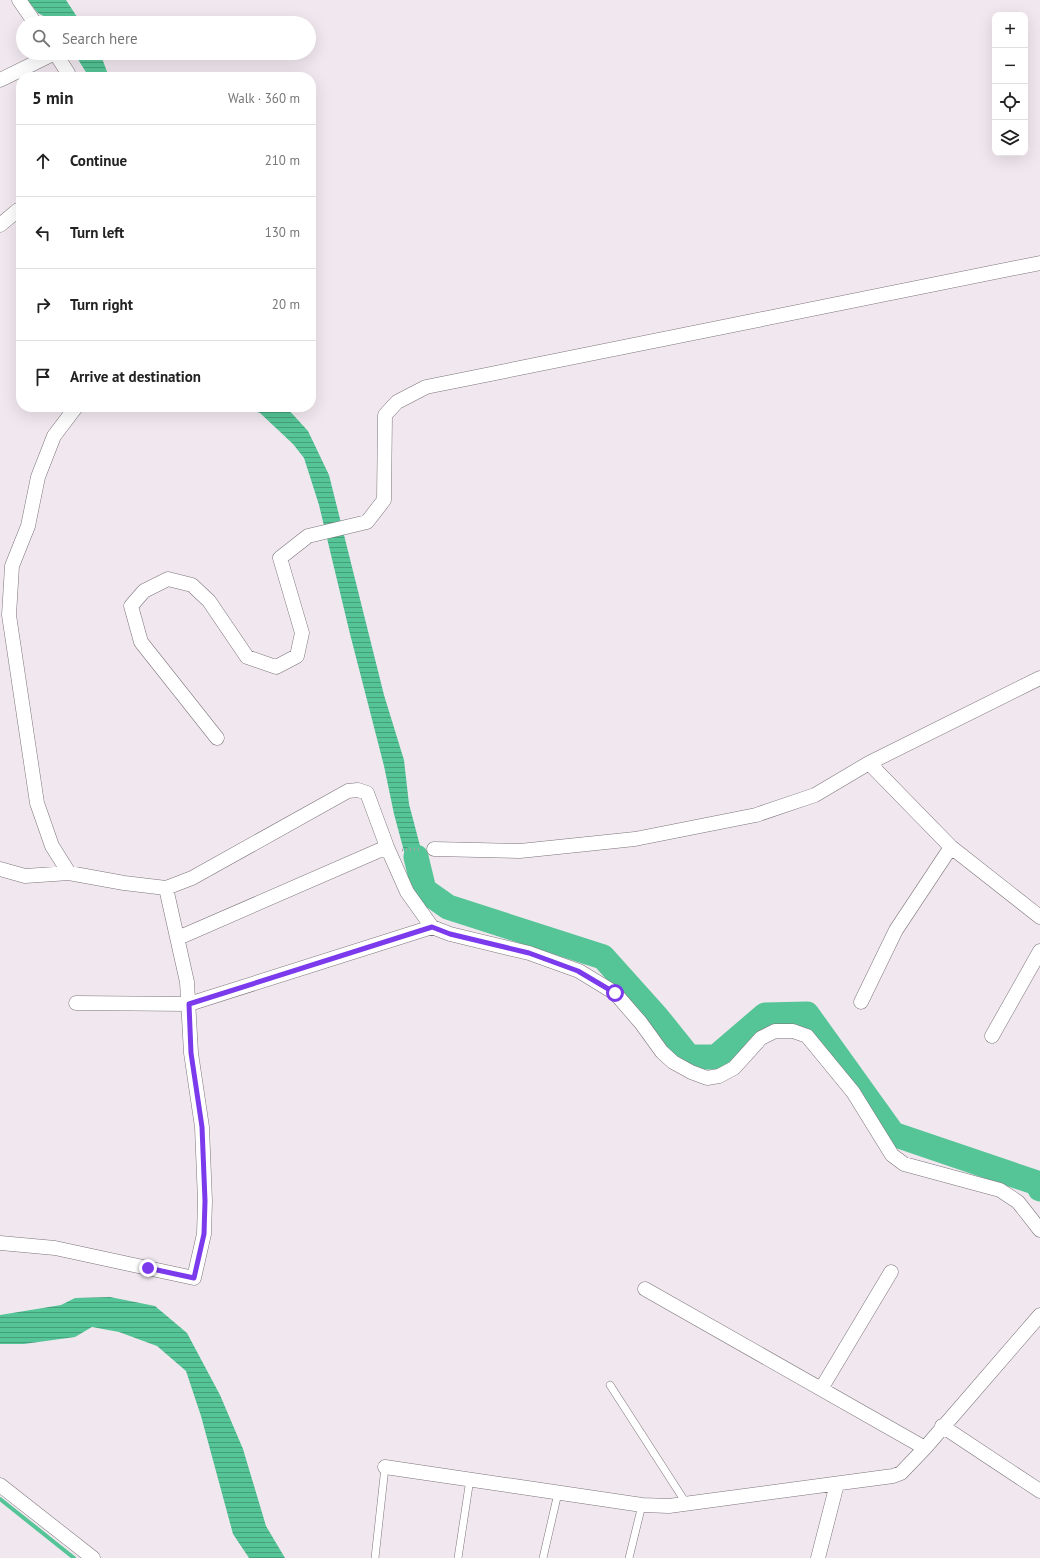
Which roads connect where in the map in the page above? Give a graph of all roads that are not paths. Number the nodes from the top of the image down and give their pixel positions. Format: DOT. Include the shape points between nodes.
graph roads {
  1 [pos="19,0"];
  2 [pos="31,16"];
  3 [pos="41,60"];
  4 [pos="60,60"];
  5 [pos="16,72"];
  6 [pos="16,72"];
  7 [pos="67,72"];
  8 [pos="0,80"];
  9 [pos="16,212"];
  10 [pos="0,225"];
  11 [pos="1040,263"];
  12 [pos="72,412"];
  13 [pos="1040,678"];
  14 [pos="217,738"];
  15 [pos="869,763"];
  16 [pos="951,847"];
  17 [pos="393,848"];
  18 [pos="429,849"];
  19 [pos="0,869"];
  20 [pos="69,873"];
  21 [pos="166,888"];
  22 [pos="1040,917"];
  23 [pos="432,927"];
  24 [pos="178,938"];
  25 [pos="1040,951"];
  26 [pos="861,1002"];
  27 [pos="76,1003"];
  28 [pos="189,1004"];
  29 [pos="992,1036"];
  30 [pos="1040,1230"];
  31 [pos="0,1243"];
  32 [pos="891,1272"];
  33 [pos="645,1289"];
  34 [pos="1040,1315"];
  35 [pos="610,1385"];
  36 [pos="821,1390"];
  37 [pos="942,1426"];
  38 [pos="924,1448"];
  39 [pos="385,1467"];
  40 [pos="470,1479"];
  41 [pos="836,1484"];
  42 [pos="0,1485"];
  43 [pos="1040,1491"];
  44 [pos="558,1493"];
  45 [pos="686,1503"];
  46 [pos="642,1505"];
  47 [pos="93,1558"];
  48 [pos="375,1558"];
  49 [pos="458,1558"];
  50 [pos="543,1558"];
  51 [pos="629,1558"];
  52 [pos="818,1558"];
  1 -- 2 [label="street"];
  3 -- 5 [label="street"];
  4 -- 7 [label="street"];
  6 -- 8 [label="street"];
  9 -- 10 [label="street"];
  11 -- 14 [label="street" via="426,387 397,402 385,415 384,500 367,522 308,536 280,558 302,633 297,656 276,667 247,657 209,601 192,585 168,579 144,591 131,606 141,642"];
  12 -- 20 [label="street" via="54,436 38,477 28,526 12,566 9,615 38,803 52,846"];
  13 -- 15 [label="street"];
  15 -- 16 [label="street"];
  15 -- 18 [label="street" via="815,795 733,820 635,839 520,851"];
  16 -- 22 [label="street"];
  16 -- 26 [label="street" via="896,930"];
  17 -- 21 [label="street" via="367,793 358,790 348,791 192,878"];
  17 -- 23 [label="street" via="407,892"];
  17 -- 24 [label="street"];
  19 -- 20 [label="street" via="25,876"];
  20 -- 21 [label="street"];
  21 -- 24 [label="street"];
  23 -- 28 [label="street"];
  23 -- 30 [label="street" via="450,934 529,953 578,971 615,993 673,1062 707,1078 719,1076 734,1068 761,1038 775,1031 793,1031 807,1036 853,1092 892,1155 904,1164 1000,1190 1018,1202"];
  24 -- 28 [label="street"];
  25 -- 29 [label="street"];
  27 -- 28 [label="street"];
  28 -- 31 [label="street" via="191,1053 202,1127 205,1201 204,1234 194,1278 55,1248"];
  32 -- 36 [label="street"];
  33 -- 36 [label="street"];
  34 -- 37 [label="street"];
  35 -- 45 [label="lane"];
  36 -- 38 [label="street"];
  37 -- 38 [label="street"];
  37 -- 43 [label="street"];
  38 -- 41 [label="street" via="901,1473"];
  39 -- 40 [label="street"];
  39 -- 48 [label="lane"];
  40 -- 44 [label="street"];
  40 -- 49 [label="lane"];
  41 -- 45 [label="street"];
  41 -- 52 [label="street"];
  42 -- 47 [label="street"];
  44 -- 46 [label="street"];
  44 -- 50 [label="lane"];
  45 -- 46 [label="street" via="669,1506"];
  46 -- 51 [label="lane"];
}
